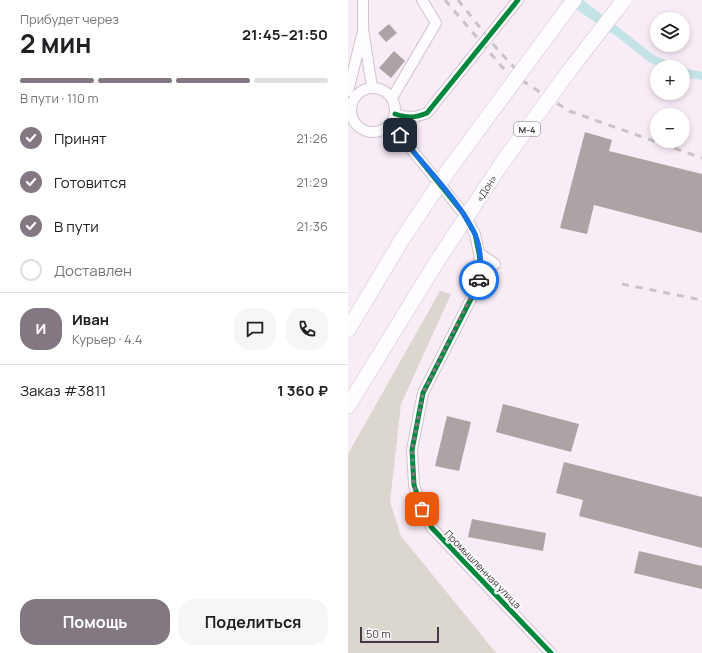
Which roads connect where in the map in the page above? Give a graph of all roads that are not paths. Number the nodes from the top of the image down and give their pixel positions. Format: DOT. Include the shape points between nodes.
graph roads {
  1 [pos="363,0"];
  2 [pos="422,0"];
  3 [pos="518,0"];
  4 [pos="574,0"];
  5 [pos="624,0"];
  6 [pos="363,29"];
  7 [pos="372,87"];
  8 [pos="348,92"];
  9 [pos="392,98"];
  10 [pos="395,114"];
  11 [pos="349,115"];
  12 [pos="391,124"];
  13 [pos="480,253"];
  14 [pos="495,264"];
  15 [pos="348,330"];
  16 [pos="348,406"];
  17 [pos="551,653"];
  1 -- 6 [label="street"];
  2 -- 9 [label="street" via="436,23"];
  3 -- 10 [label="street" via="427,113 410,118"];
  4 -- 15 [label="highway, bridge" via="450,168 401,241"];
  5 -- 16 [label="highway, «Дон» / М-4, bridge" via="568,71 502,163 436,263"];
  6 -- 7 [label="street"];
  6 -- 8 [label="street"];
  7 -- 9 [label="street" via="383,90"];
  7 -- 11 [label="street" via="356,95"];
  9 -- 10 [label="street"];
  10 -- 12 [label="street"];
  11 -- 12 [label="street" via="355,124 365,131 382,131"];
  12 -- 13 [label="street, Промышленная улица" via="463,213"];
  13 -- 14 [label="street"];
  13 -- 17 [label="street, Промышленная улица" via="481,270 478,285 423,393 412,450 414,486 432,528"];
}
